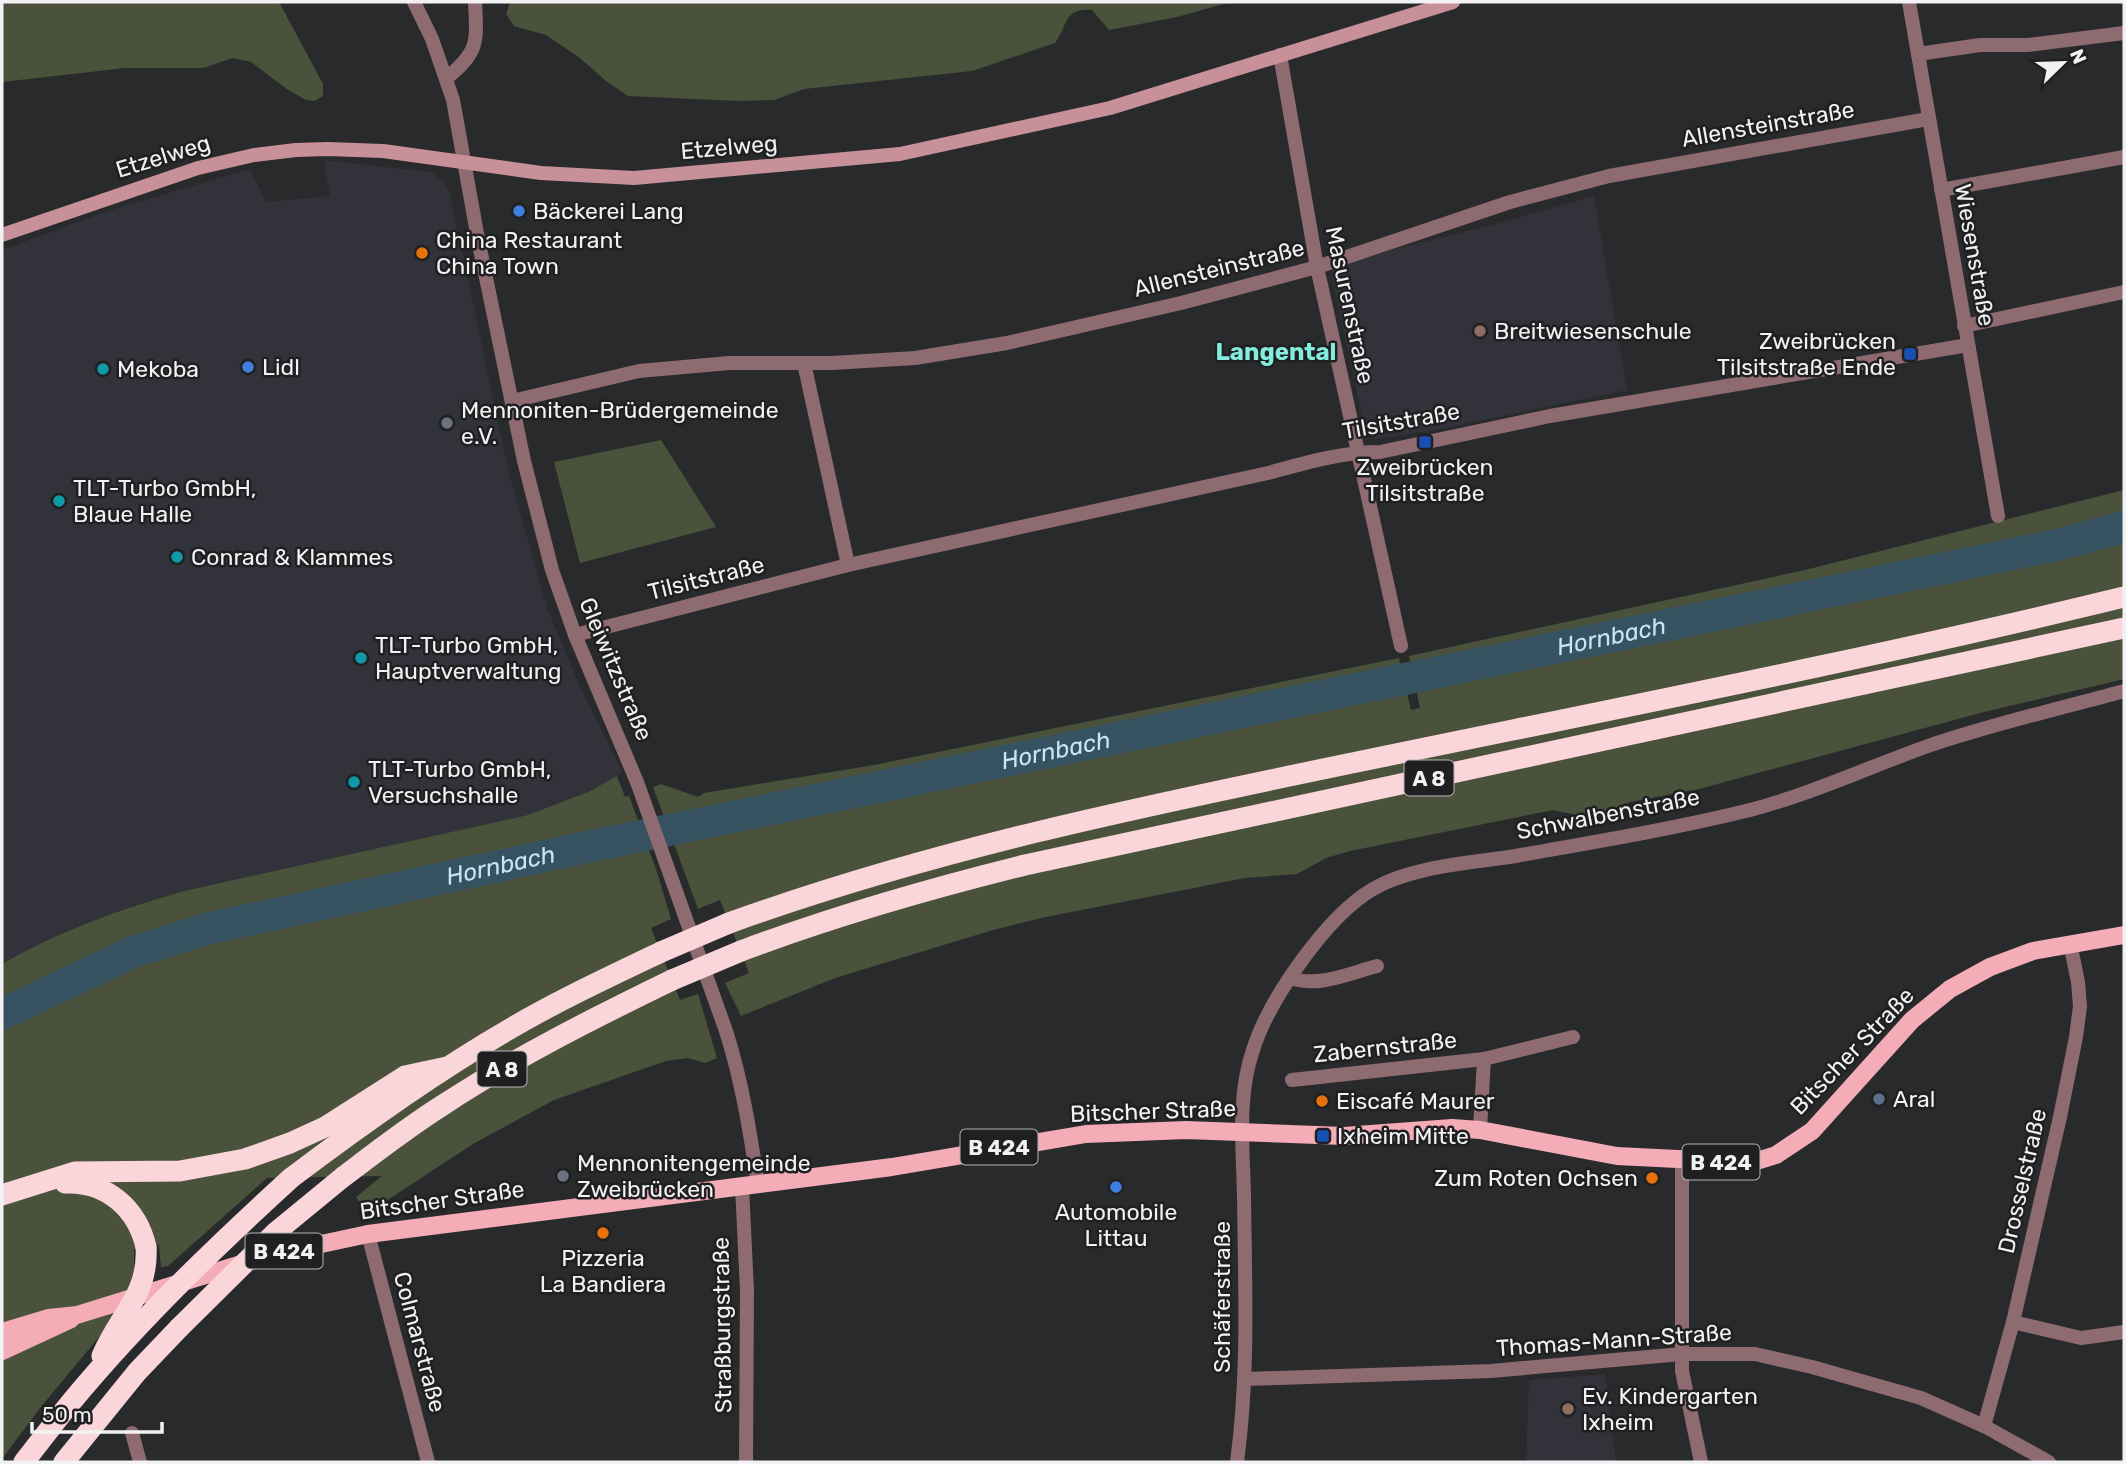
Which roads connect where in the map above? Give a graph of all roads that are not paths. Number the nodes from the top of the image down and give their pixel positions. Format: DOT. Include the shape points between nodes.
graph roads {
  1 [pos="414,2"];
  2 [pos="475,2"];
  3 [pos="1453,2"];
  4 [pos="1909,2"];
  5 [pos="2124,33"];
  6 [pos="1918,54"];
  7 [pos="1280,55"];
  8 [pos="447,78"];
  9 [pos="1928,119"];
  10 [pos="2124,157"];
  11 [pos="463,163"];
  12 [pos="1941,190"];
  13 [pos="2,235"];
  14 [pos="1317,267"];
  15 [pos="2124,292"];
  16 [pos="1964,326"];
  17 [pos="1968,345"];
  18 [pos="804,363"];
  19 [pos="512,401"];
  20 [pos="1359,452"];
  21 [pos="1998,516"];
  22 [pos="848,565"];
  23 [pos="2124,597"];
  24 [pos="2124,628"];
  25 [pos="575,635"];
  26 [pos="1401,646"];
  27 [pos="2124,691"];
  28 [pos="2124,935"];
  29 [pos="2070,943"];
  30 [pos="1377,966"];
  31 [pos="1291,978"];
  32 [pos="1573,1037"];
  33 [pos="1484,1059"];
  34 [pos="446,1067"];
  35 [pos="1292,1080"];
  36 [pos="1480,1130"];
  37 [pos="1242,1132"];
  38 [pos="1682,1161"];
  39 [pos="35,1184"];
  40 [pos="750,1186"];
  41 [pos="2,1195"];
  42 [pos="368,1234"];
  43 [pos="77,1315"];
  44 [pos="2013,1322"];
  45 [pos="2,1332"];
  46 [pos="2124,1332"];
  47 [pos="2,1351"];
  48 [pos="1682,1354"];
  49 [pos="96,1371"];
  50 [pos="1245,1379"];
  51 [pos="1984,1426"];
  52 [pos="132,1433"];
  53 [pos="24,1462"];
  54 [pos="64,1462"];
  55 [pos="140,1462"];
  56 [pos="428,1462"];
  57 [pos="746,1462"];
  58 [pos="1237,1462"];
  59 [pos="1702,1462"];
  60 [pos="2049,1462"];
  1 -- 8 [label="street, Gleiwitzstraße"];
  2 -- 8 [label="street" via="475,45 468,61"];
  3 -- 7 [label="street, Etzelweg"];
  4 -- 6 [label="street, Wiesenstraße"];
  5 -- 6 [label="street"];
  6 -- 9 [label="street, Wiesenstraße"];
  7 -- 11 [label="street, Etzelweg" via="1100,111 900,154 634,177 553,174"];
  7 -- 14 [label="street, Masurenstraße"];
  8 -- 11 [label="street, Gleiwitzstraße"];
  9 -- 12 [label="street, Wiesenstraße"];
  9 -- 14 [label="street, Allensteinstraße" via="1563,186"];
  10 -- 12 [label="street"];
  11 -- 13 [label="street, Etzelweg" via="360,149 254,155 198,168"];
  11 -- 19 [label="street, Gleiwitzstraße"];
  12 -- 16 [label="street, Wiesenstraße"];
  14 -- 18 [label="street, Allensteinstraße" via="1007,343 915,358"];
  14 -- 20 [label="street, Masurenstraße"];
  15 -- 16 [label="street"];
  16 -- 17 [label="street, Wiesenstraße"];
  17 -- 20 [label="street, Tilsitstraße" via="1550,416 1380,452"];
  17 -- 21 [label="street, Wiesenstraße"];
  18 -- 19 [label="street, Allensteinstraße" via="729,363 639,371"];
  18 -- 22 [label="street"];
  19 -- 25 [label="street, Gleiwitzstraße" via="538,519"];
  20 -- 22 [label="street, Tilsitstraße"];
  20 -- 26 [label="street, Masurenstraße"];
  22 -- 25 [label="street, Tilsitstraße"];
  23 -- 34 [label="highway, A 8, bridge" via="1010,837 822,890 729,923 587,987"];
  24 -- 54 [label="highway, A 8, bridge" via="1025,865 828,919 741,951 524,1055 442,1105 343,1177 276,1232 212,1294 137,1373"];
  25 -- 40 [label="street, Gleiwitzstraße" via="626,752 738,1071"];
  27 -- 31 [label="street, Schwalbenstraße" via="1972,732 1751,809 1391,880 1343,911"];
  28 -- 29 [label="main road, Bitscher Straße / B 424"];
  29 -- 38 [label="main road, Bitscher Straße / B 424" via="2011,958 1950,989 1912,1020 1812,1131 1785,1150 1738,1163"];
  29 -- 44 [label="street, Drosselstraße" via="2080,1006 2076,1037"];
  30 -- 31 [label="street" via="1320,981"];
  31 -- 37 [label="street, Schwalbenstraße" via="1269,1011 1251,1053"];
  32 -- 33 [label="street, Zabernstraße"];
  33 -- 35 [label="street, Zabernstraße"];
  33 -- 36 [label="street, Zabernstraße"];
  34 -- 39 [label="highway" via="405,1076 325,1127 245,1159 180,1171 75,1172"];
  34 -- 49 [label="highway, A 8, bridge" via="291,1178 205,1256"];
  36 -- 37 [label="main road, Bitscher Straße / B 424" via="1428,1128 1344,1136"];
  36 -- 38 [label="main road, Bitscher Straße / B 424" via="1617,1156"];
  37 -- 40 [label="main road, Bitscher Straße / B 424" via="1086,1134"];
  37 -- 50 [label="street, Schäferstraße"];
  38 -- 48 [label="street"];
  39 -- 41 [label="highway"];
  39 -- 49 [label="highway, bridge" via="79,1183 101,1189 113,1195 140,1227 146,1247 141,1289 117,1324"];
  40 -- 42 [label="main road, Bitscher Straße / B 424"];
  40 -- 57 [label="street, Straßburgstraße"];
  42 -- 43 [label="main road, Bitscher Straße / B 424" via="270,1255"];
  42 -- 56 [label="street, Colmarstraße"];
  43 -- 45 [label="main road, Bitscher Straße / B 424"];
  43 -- 47 [label="main road, Bitscher Straße / B 424"];
  44 -- 46 [label="street" via="2081,1338"];
  44 -- 51 [label="street, Drosselstraße"];
  48 -- 50 [label="street, Thomas-Mann-Straße" via="1491,1371"];
  48 -- 51 [label="street, Thomas-Mann-Straße" via="1781,1358 1921,1398"];
  48 -- 59 [label="street"];
  49 -- 53 [label="highway, A 8, bridge"];
  50 -- 58 [label="street, Schäferstraße"];
  51 -- 60 [label="street, Thomas-Mann-Straße"];
  52 -- 55 [label="street"];
}
